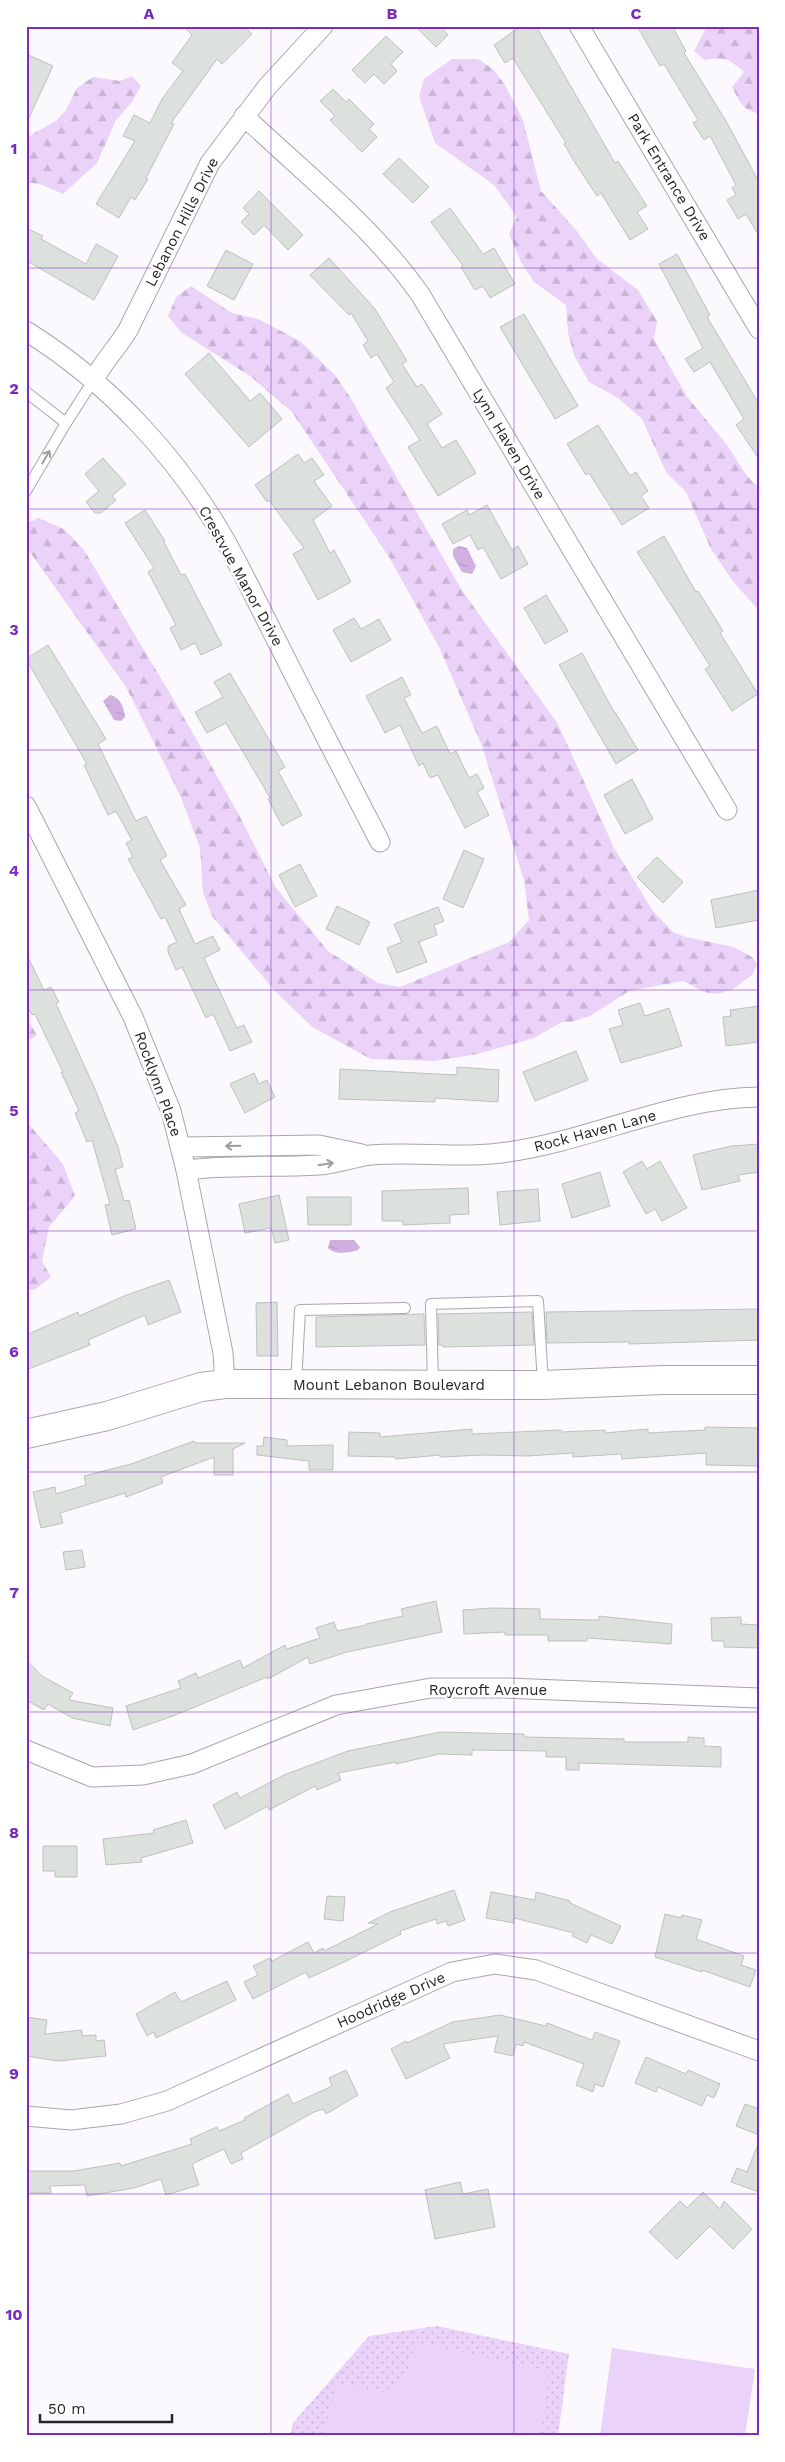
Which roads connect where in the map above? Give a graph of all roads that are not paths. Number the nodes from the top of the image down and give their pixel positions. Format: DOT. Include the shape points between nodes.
graph roads {
  1 [pos="323,26"];
  2 [pos="579,26"];
  3 [pos="244,116"];
  4 [pos="759,328"];
  5 [pos="26,331"];
  6 [pos="93,381"];
  7 [pos="26,392"];
  8 [pos="66,423"];
  9 [pos="26,491"];
  10 [pos="26,806"];
  11 [pos="727,810"];
  12 [pos="380,842"];
  13 [pos="759,1097"];
  14 [pos="282,1145"];
  15 [pos="181,1147"];
  16 [pos="370,1155"];
  17 [pos="281,1165"];
  18 [pos="186,1170"];
  19 [pos="405,1308"];
  20 [pos="759,1380"];
  21 [pos="225,1384"];
  22 [pos="296,1385"];
  23 [pos="433,1385"];
  24 [pos="544,1385"];
  25 [pos="26,1434"];
  26 [pos="759,1698"];
  27 [pos="26,1750"];
  28 [pos="759,2051"];
  29 [pos="26,2116"];
  1 -- 3 [label="street, Lebanon Hills Drive"];
  2 -- 4 [label="street, Park Entrance Drive"];
  3 -- 6 [label="street, Lebanon Hills Drive" via="210,163 128,330"];
  3 -- 11 [label="street, Lynn Haven Drive" via="373,236 420,294"];
  5 -- 6 [label="street, Crestvue Manor Drive"];
  6 -- 8 [label="lane"];
  6 -- 12 [label="street, Crestvue Manor Drive" via="134,418 183,475 220,532"];
  7 -- 8 [label="lane"];
  9 -- 8 [label="lane, one-way"];
  10 -- 15 [label="street, Rocklynn Place" via="133,1017 167,1101"];
  13 -- 16 [label="street, Rock Haven Lane" via="735,1097 689,1105 548,1146 505,1153"];
  14 -- 15 [label="street, Rock Haven Lane, one-way"];
  14 -- 16 [label="street, Rock Haven Lane" via="319,1145"];
  14 -- 17 [label="street"];
  15 -- 18 [label="street, Rocklynn Place"];
  17 -- 16 [label="street, Rock Haven Lane, one-way" via="320,1165"];
  17 -- 18 [label="street, Rock Haven Lane" via="231,1165"];
  18 -- 21 [label="street, Rocklynn Place" via="223,1353"];
  19 -- 22 [label="lane" via="300,1310"];
  20 -- 24 [label="street, Mount Lebanon Boulevard"];
  21 -- 22 [label="street, Mount Lebanon Boulevard"];
  21 -- 25 [label="street, Mount Lebanon Boulevard" via="201,1387 107,1416"];
  22 -- 23 [label="street, Mount Lebanon Boulevard"];
  23 -- 24 [label="street, Mount Lebanon Boulevard"];
  23 -- 24 [label="lane" via="431,1304 538,1301"];
  26 -- 27 [label="street, Roycroft Avenue" via="431,1688 336,1705 192,1764 143,1775 92,1777"];
  28 -- 29 [label="street, Hoodridge Drive" via="536,1970 495,1964 452,1972 167,2101 121,2114 80,2119"];
}
